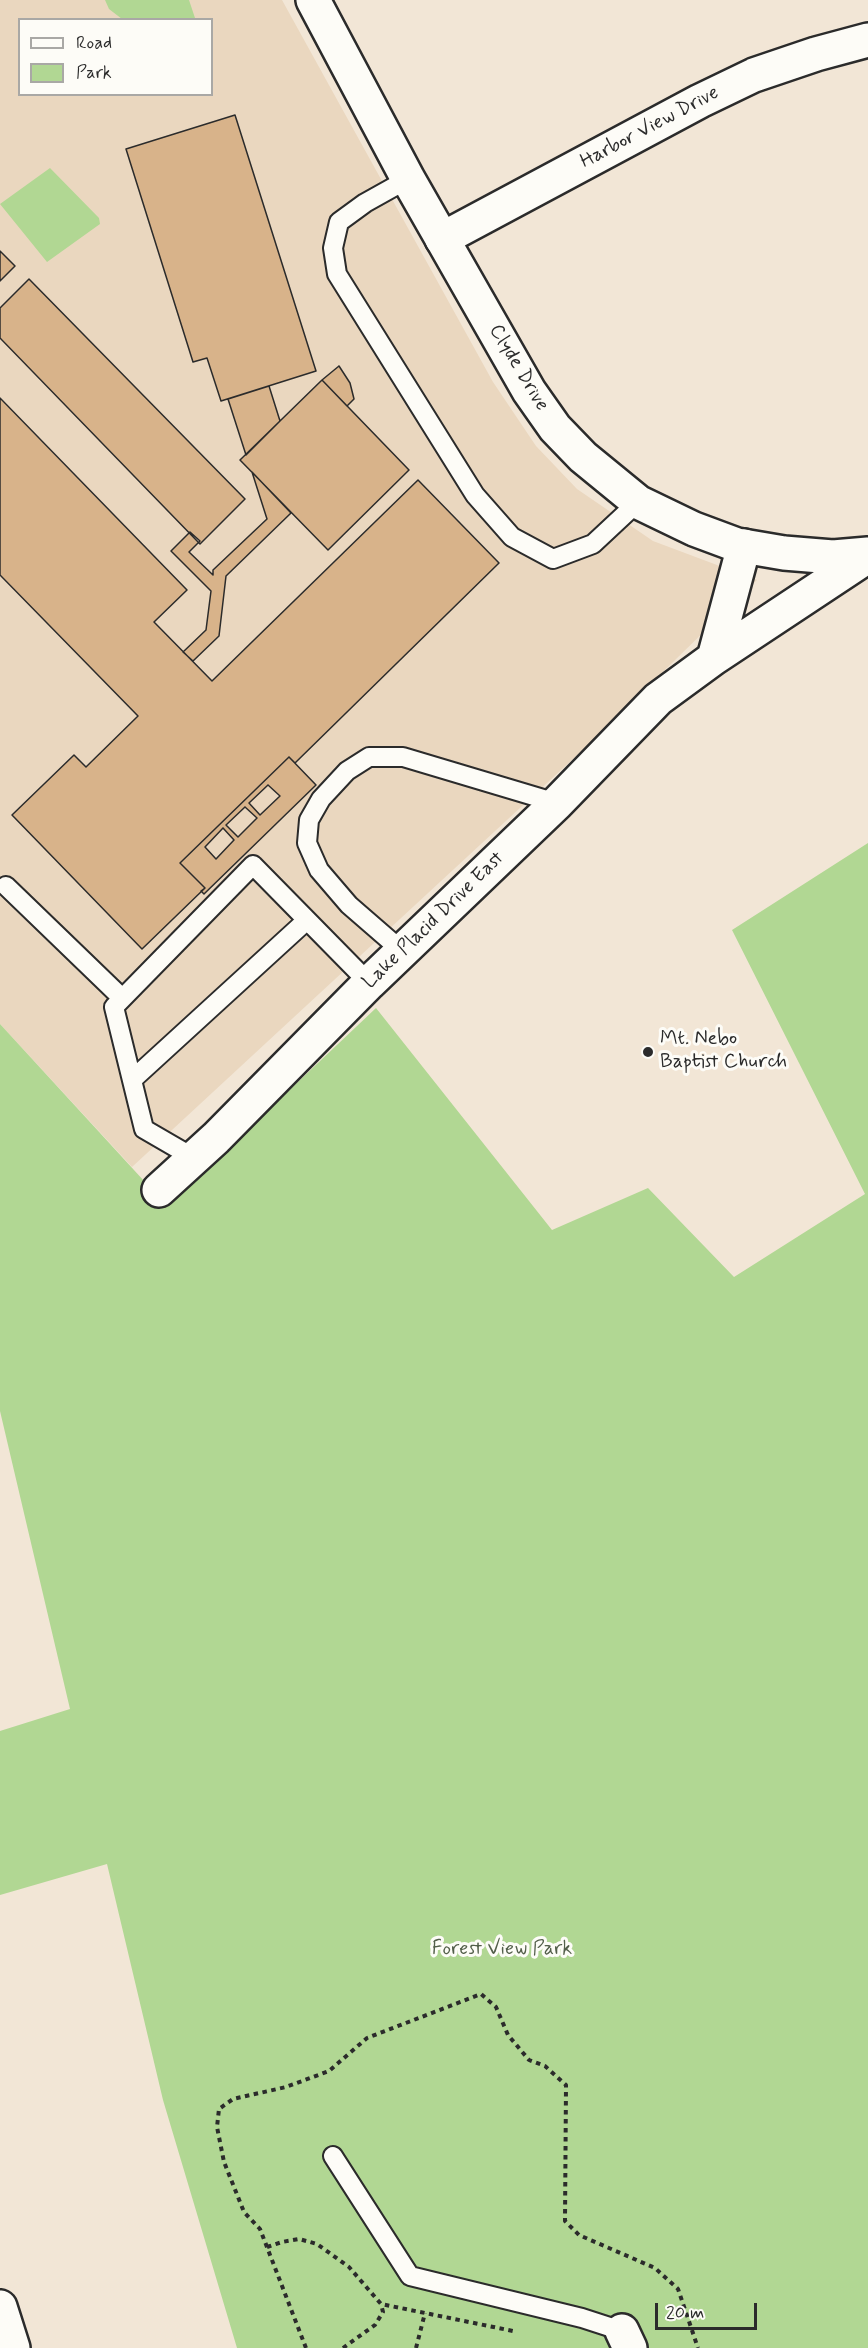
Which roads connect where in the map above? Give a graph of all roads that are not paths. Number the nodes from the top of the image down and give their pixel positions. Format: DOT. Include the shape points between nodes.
graph roads {
  1 [pos="313,0"];
  2 [pos="868,40"];
  3 [pos="408,179"];
  4 [pos="442,239"];
  5 [pos="638,502"];
  6 [pos="744,546"];
  7 [pos="868,555"];
  8 [pos="714,658"];
  9 [pos="557,802"];
  10 [pos="6,886"];
  11 [pos="307,920"];
  12 [pos="402,951"];
  13 [pos="369,983"];
  14 [pos="122,998"];
  15 [pos="132,1080"];
  16 [pos="194,1158"];
  17 [pos="159,1190"];
  18 [pos="333,2156"];
  19 [pos="0,2307"];
  20 [pos="626,2339"];
  21 [pos="13,2348"];
  1 -- 3 [label="street, Clyde Drive"];
  2 -- 4 [label="street, Harbor View Drive" via="754,75"];
  3 -- 4 [label="street, Clyde Drive"];
  3 -- 5 [label="lane" via="339,222 333,248 337,274 475,495 512,537 553,558 593,544"];
  4 -- 5 [label="street, Clyde Drive" via="529,391 555,428 583,458"];
  5 -- 6 [label="street, Clyde Drive" via="694,529"];
  6 -- 7 [label="street, Clyde Drive" via="784,553"];
  6 -- 8 [label="street"];
  7 -- 8 [label="street, Lake Placid Drive East"];
  8 -- 9 [label="street, Lake Placid Drive East" via="658,699"];
  9 -- 12 [label="street, Lake Placid Drive East"];
  9 -- 12 [label="lane" via="404,757 369,758 347,771 321,799 309,820 307,843 319,870 349,905"];
  10 -- 14 [label="lane"];
  11 -- 13 [label="lane"];
  11 -- 14 [label="lane" via="253,865"];
  11 -- 15 [label="lane"];
  12 -- 13 [label="street, Lake Placid Drive East"];
  13 -- 16 [label="street, Lake Placid Drive East"];
  14 -- 15 [label="lane" via="114,1007"];
  15 -- 16 [label="lane" via="144,1129"];
  16 -- 17 [label="street, Lake Placid Drive East"];
  18 -- 20 [label="lane" via="411,2276 582,2318"];
  19 -- 21 [label="street"];
}
